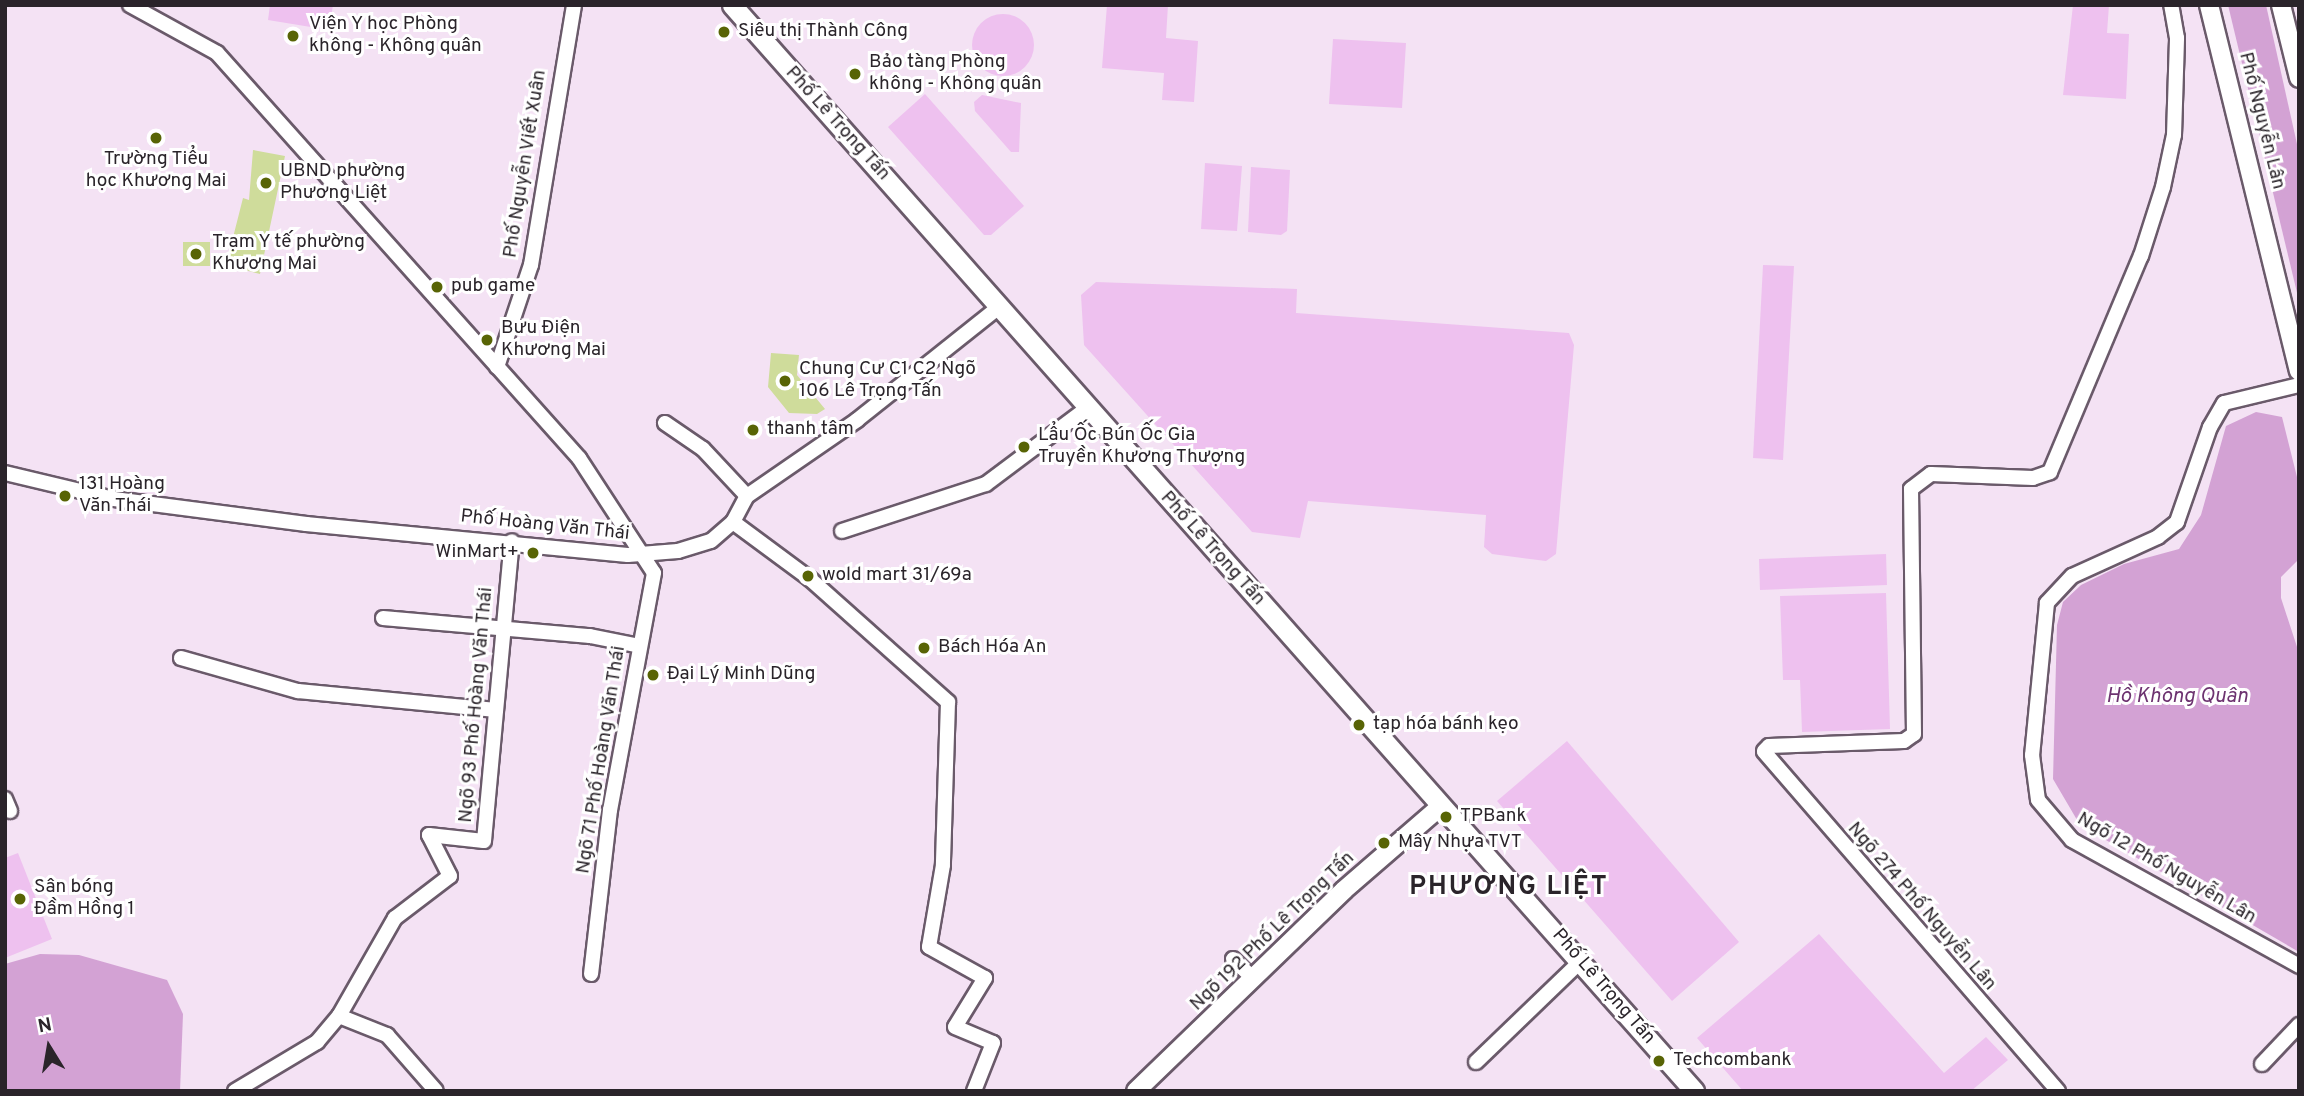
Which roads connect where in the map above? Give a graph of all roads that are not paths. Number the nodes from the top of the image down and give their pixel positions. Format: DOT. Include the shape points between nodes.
graph roads {
  1 [pos="130,5"];
  2 [pos="574,5"];
  3 [pos="732,5"];
  4 [pos="2171,5"];
  5 [pos="2209,5"];
  6 [pos="2281,5"];
  7 [pos="749,13"];
  8 [pos="2298,75"];
  9 [pos="998,308"];
  10 [pos="498,367"];
  11 [pos="2299,371"];
  12 [pos="2299,385"];
  13 [pos="1086,409"];
  14 [pos="665,423"];
  15 [pos="5,472"];
  16 [pos="747,496"];
  17 [pos="733,522"];
  18 [pos="842,531"];
  19 [pos="512,541"];
  20 [pos="644,555"];
  21 [pos="383,618"];
  22 [pos="502,629"];
  23 [pos="640,646"];
  24 [pos="181,658"];
  25 [pos="496,710"];
  26 [pos="1441,806"];
  27 [pos="1233,959"];
  28 [pos="1580,962"];
  29 [pos="2299,966"];
  30 [pos="591,974"];
  31 [pos="1253,978"];
  32 [pos="339,1016"];
  33 [pos="2299,1025"];
  34 [pos="1476,1062"];
  35 [pos="2262,1064"];
  36 [pos="234,1091"];
  37 [pos="436,1091"];
  38 [pos="974,1091"];
  39 [pos="1136,1091"];
  40 [pos="1694,1091"];
  41 [pos="2058,1091"];
  1 -- 10 [label="street" via="156,15 217,53"];
  2 -- 10 [label="street, Phố Nguyễn Viết Xuân" via="531,265"];
  3 -- 7 [label="main road, Phố Lê Trọng Tấn"];
  4 -- 41 [label="street, Ngõ 274 Phố Nguyễn Lân" via="2176,38 2174,135 2163,187 2141,256 2050,472 2032,478 1931,474 1912,489 1914,734 1904,741 1769,746 1766,758"];
  5 -- 11 [label="street, Phố Nguyễn Lân"];
  6 -- 8 [label="street"];
  7 -- 9 [label="main road, Phố Lê Trọng Tấn"];
  9 -- 13 [label="main road, Phố Lê Trọng Tấn"];
  9 -- 16 [label="street, Phố Hoàng Văn Thái" via="857,420"];
  10 -- 20 [label="street" via="579,458"];
  12 -- 29 [label="street, Ngõ 12 Phố Nguyễn Lân" via="2224,403 2210,427 2177,522 2158,537 2072,576 2047,603 2040,631 2032,755 2038,800 2072,840"];
  13 -- 18 [label="street" via="986,484"];
  13 -- 26 [label="main road, Phố Lê Trọng Tấn"];
  14 -- 16 [label="street" via="703,449"];
  15 -- 19 [label="street, Phố Hoàng Văn Thái" via="114,499"];
  16 -- 17 [label="street, Phố Hoàng Văn Thái"];
  17 -- 20 [label="street, Phố Hoàng Văn Thái" via="711,541"];
  17 -- 38 [label="street" via="810,579 948,702 943,864 929,947 985,978 956,1027 993,1043"];
  19 -- 20 [label="street, Phố Hoàng Văn Thái"];
  19 -- 22 [label="street, Ngõ 93 Phố Hoàng Văn Thái"];
  20 -- 23 [label="street, Ngõ 71 Phố Hoàng Văn Thái" via="654,573"];
  21 -- 22 [label="street"];
  22 -- 23 [label="street"];
  22 -- 25 [label="street, Ngõ 93 Phố Hoàng Văn Thái"];
  23 -- 30 [label="street, Ngõ 71 Phố Hoàng Văn Thái" via="610,810"];
  24 -- 25 [label="street" via="298,691"];
  25 -- 32 [label="street, Ngõ 93 Phố Hoàng Văn Thái" via="484,842 429,835 450,877 395,919"];
  26 -- 28 [label="main road, Phố Lê Trọng Tấn"];
  26 -- 31 [label="street, Ngõ 192 Phố Lê Trọng Tấn"];
  27 -- 31 [label="street"];
  28 -- 34 [label="street"];
  28 -- 40 [label="main road, Phố Lê Trọng Tấn"];
  31 -- 39 [label="street, Ngõ 192 Phố Lê Trọng Tấn"];
  32 -- 36 [label="street" via="317,1042"];
  32 -- 37 [label="street" via="387,1035"];
  33 -- 35 [label="street"];
}
